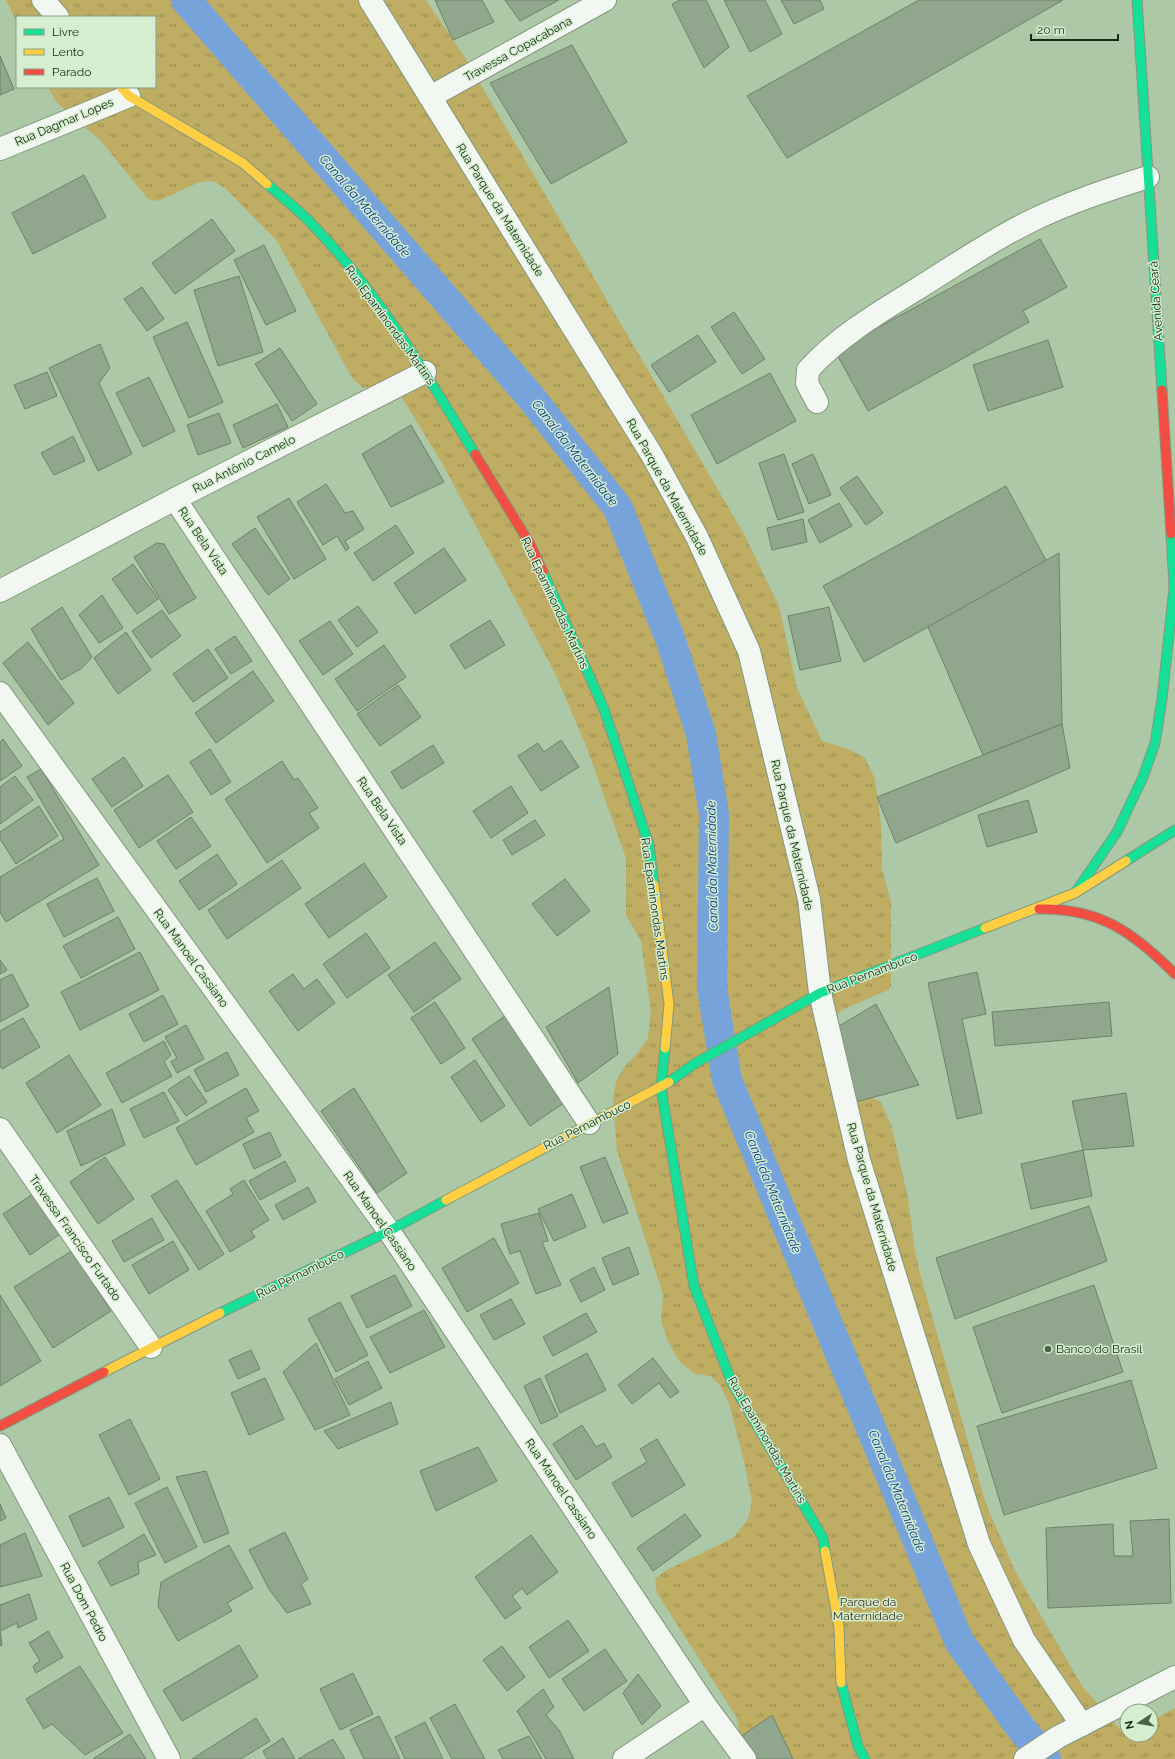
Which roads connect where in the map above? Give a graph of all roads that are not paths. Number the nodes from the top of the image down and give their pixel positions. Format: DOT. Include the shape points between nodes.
graph roads {
  1 [pos="43,0"];
  2 [pos="370,0"];
  3 [pos="605,0"];
  4 [pos="1137,0"];
  5 [pos="57,16"];
  6 [pos="125,91"];
  7 [pos="430,97"];
  8 [pos="0,149"];
  9 [pos="1148,177"];
  10 [pos="426,372"];
  11 [pos="817,402"];
  12 [pos="175,499"];
  13 [pos="1174,588"];
  14 [pos="0,591"];
  15 [pos="1175,602"];
  16 [pos="0,693"];
  17 [pos="1175,830"];
  18 [pos="1075,893"];
  19 [pos="1039,909"];
  20 [pos="1175,974"];
  21 [pos="820,994"];
  22 [pos="661,1088"];
  23 [pos="589,1123"];
  24 [pos="0,1129"];
  25 [pos="389,1231"];
  26 [pos="151,1347"];
  27 [pos="0,1426"];
  28 [pos="0,1445"];
  29 [pos="1175,1677"];
  30 [pos="705,1705"];
  31 [pos="1082,1725"];
  32 [pos="169,1759"];
  33 [pos="624,1759"];
  34 [pos="745,1759"];
  35 [pos="865,1759"];
  36 [pos="1025,1759"];
  1 -- 5 [label="street"];
  2 -- 7 [label="street, Rua Parque da Maternidade"];
  3 -- 7 [label="street, Travessa Copacabana"];
  4 -- 9 [label="main road, Avenida Ceará"];
  6 -- 8 [label="street, Rua Dagmar Lopes"];
  6 -- 10 [label="main road, Rua Epaminondas Martins" via="243,163 308,220 360,280"];
  7 -- 21 [label="street, Rua Parque da Maternidade" via="652,455 697,537 749,651 809,899"];
  9 -- 11 [label="street" via="1064,205 1028,222 870,318 841,339 808,370 807,383"];
  9 -- 13 [label="main road, Avenida Ceará"];
  10 -- 12 [label="street, Rua Antônio Camelo"];
  10 -- 22 [label="main road, Rua Epaminondas Martins" via="530,544 604,709 649,845 669,1004"];
  12 -- 14 [label="street, Rua Antônio Camelo"];
  12 -- 23 [label="street, Rua Bela Vista"];
  13 -- 15 [label="main road, Avenida Ceará"];
  13 -- 18 [label="main road" via="1155,743 1143,777 1117,832"];
  16 -- 25 [label="street, Rua Manoel Cassiano"];
  17 -- 18 [label="main road, Rua Pernambuco"];
  18 -- 19 [label="main road, Rua Pernambuco"];
  19 -- 20 [label="main road" via="1070,910 1102,918 1150,948"];
  19 -- 21 [label="main road, Rua Pernambuco"];
  21 -- 22 [label="main road, Rua Pernambuco" via="694,1064"];
  21 -- 31 [label="street, Rua Parque da Maternidade" via="859,1160 979,1544 1024,1640"];
  22 -- 23 [label="main road, Rua Pernambuco"];
  22 -- 35 [label="main road, Rua Epaminondas Martins" via="694,1286 732,1383 824,1538 839,1627 841,1684 858,1746"];
  23 -- 25 [label="main road, Rua Pernambuco"];
  24 -- 26 [label="street, Travessa Francisco Furtado"];
  25 -- 26 [label="main road, Rua Pernambuco"];
  25 -- 30 [label="street, Rua Manoel Cassiano"];
  26 -- 27 [label="main road, Rua Pernambuco"];
  28 -- 32 [label="street, Rua Dom Pedro"];
  29 -- 31 [label="street"];
  30 -- 33 [label="street"];
  30 -- 34 [label="street, Rua Manoel Cassiano"];
  31 -- 36 [label="street"];
}
